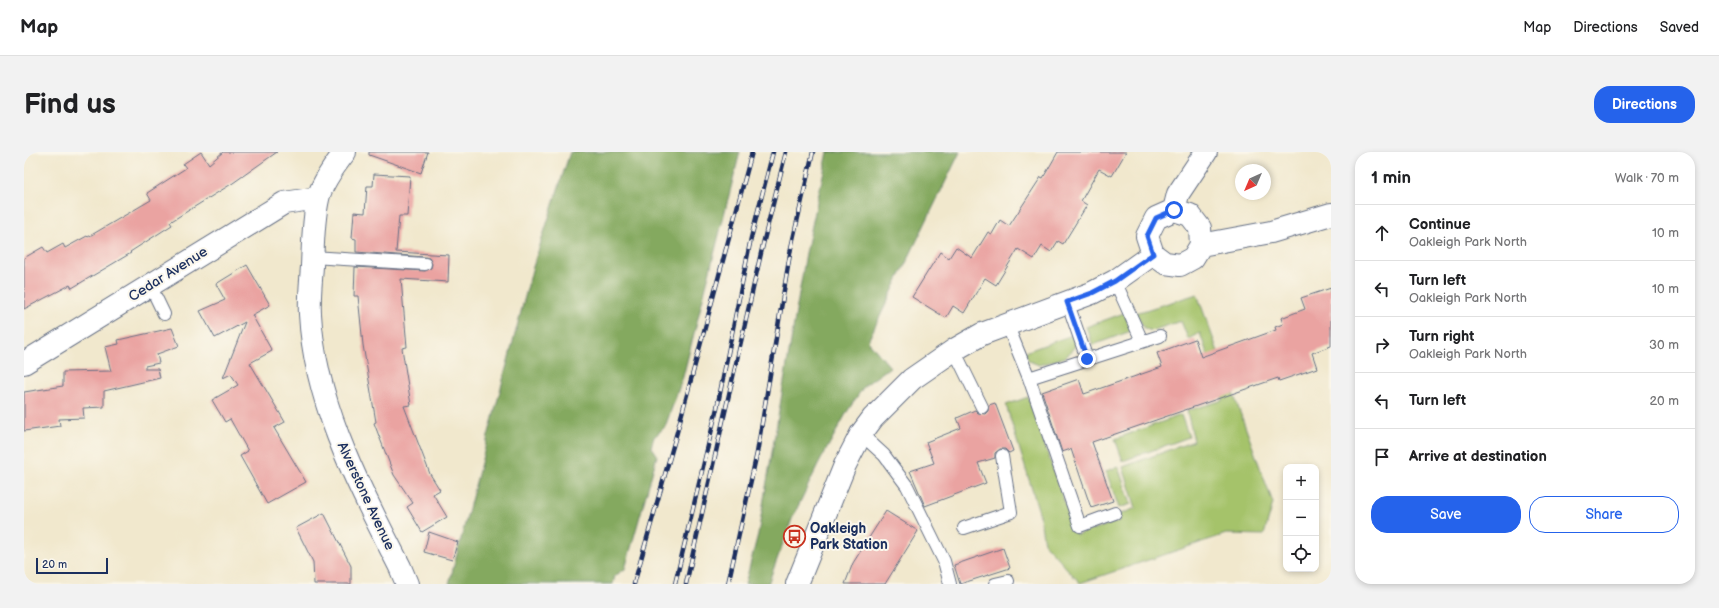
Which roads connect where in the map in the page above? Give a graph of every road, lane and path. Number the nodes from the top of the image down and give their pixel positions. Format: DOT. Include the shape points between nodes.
graph roads {
  1 [pos="344,152"];
  2 [pos="1206,152"];
  3 [pos="318,198"];
  4 [pos="1174,210"];
  5 [pos="1331,214"];
  6 [pos="1201,245"];
  7 [pos="1153,254"];
  8 [pos="312,257"];
  9 [pos="425,264"];
  10 [pos="1115,281"];
  11 [pos="150,285"];
  12 [pos="1067,302"];
  13 [pos="164,314"];
  14 [pos="1007,324"];
  15 [pos="1160,336"];
  16 [pos="1142,341"];
  17 [pos="954,350"];
  18 [pos="1087,359"];
  19 [pos="24,363"];
  20 [pos="1029,378"];
  21 [pos="982,407"];
  22 [pos="861,434"];
  23 [pos="1002,456"];
  24 [pos="1115,513"];
  25 [pos="964,528"];
  26 [pos="1008,581"];
  27 [pos="407,584"];
  28 [pos="798,584"];
  29 [pos="950,584"];
  30 [pos="995,584"];
  1 -- 3 [label="street, Alverstone Avenue"];
  2 -- 4 [label="street" via="1178,194"];
  3 -- 8 [label="street, Alverstone Avenue"];
  3 -- 11 [label="street, Cedar Avenue" via="284,203"];
  4 -- 6 [label="street" via="1190,215 1200,228"];
  4 -- 7 [label="street" via="1156,218 1147,236"];
  5 -- 6 [label="street" via="1271,232"];
  6 -- 7 [label="street" via="1193,258 1180,265 1165,263"];
  7 -- 10 [label="street"];
  8 -- 9 [label="lane"];
  8 -- 27 [label="street, Alverstone Avenue" via="311,322 314,352 329,411 351,470"];
  10 -- 12 [label="street"];
  10 -- 16 [label="lane"];
  11 -- 13 [label="lane"];
  11 -- 19 [label="street, Cedar Avenue"];
  12 -- 14 [label="street"];
  12 -- 18 [label="lane"];
  14 -- 17 [label="street" via="982,334"];
  14 -- 20 [label="lane"];
  15 -- 16 [label="lane"];
  16 -- 18 [label="lane"];
  17 -- 21 [label="lane"];
  17 -- 22 [label="street" via="912,378"];
  18 -- 20 [label="lane"];
  20 -- 24 [label="lane" via="1080,526"];
  22 -- 28 [label="street" via="845,465"];
  22 -- 29 [label="lane" via="884,455 907,486 944,561"];
  23 -- 25 [label="lane" via="1011,512"];
  26 -- 30 [label="lane"];
}
